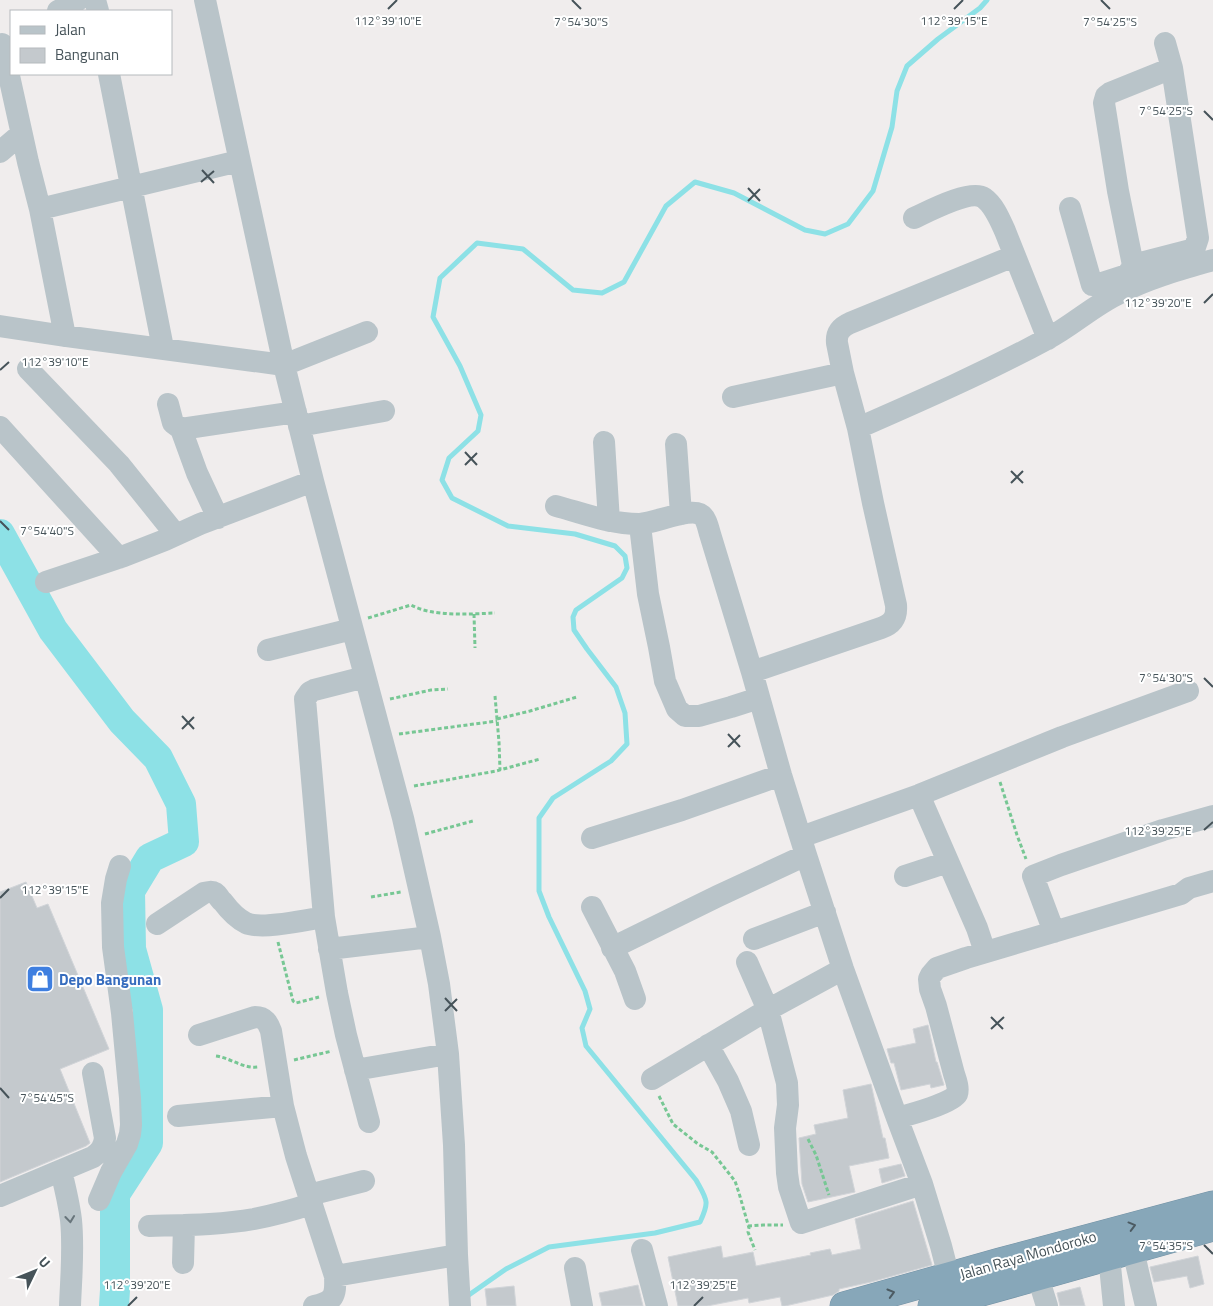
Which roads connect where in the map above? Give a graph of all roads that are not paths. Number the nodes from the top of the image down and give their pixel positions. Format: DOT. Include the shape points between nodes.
graph roads {
  1 [pos="78,0"];
  2 [pos="205,0"];
  3 [pos="60,10"];
  4 [pos="4,43"];
  5 [pos="1166,43"];
  6 [pos="1172,68"];
  7 [pos="109,75"];
  8 [pos="6,95"];
  9 [pos="22,134"];
  10 [pos="0,152"];
  11 [pos="239,161"];
  12 [pos="132,187"];
  13 [pos="1070,208"];
  14 [pos="40,210"];
  15 [pos="914,218"];
  16 [pos="1014,256"];
  17 [pos="1213,260"];
  18 [pos="1178,262"];
  19 [pos="1148,267"];
  20 [pos="0,326"];
  21 [pos="367,332"];
  22 [pos="65,336"];
  23 [pos="1048,339"];
  24 [pos="163,348"];
  25 [pos="284,365"];
  26 [pos="28,369"];
  27 [pos="843,373"];
  28 [pos="733,397"];
  29 [pos="168,404"];
  30 [pos="384,412"];
  31 [pos="297,419"];
  32 [pos="0,427"];
  33 [pos="858,428"];
  34 [pos="180,430"];
  35 [pos="604,442"];
  36 [pos="676,444"];
  37 [pos="312,481"];
  38 [pos="556,506"];
  39 [pos="681,514"];
  40 [pos="218,518"];
  41 [pos="609,521"];
  42 [pos="640,525"];
  43 [pos="176,535"];
  44 [pos="119,558"];
  45 [pos="46,582"];
  46 [pos="351,626"];
  47 [pos="268,650"];
  48 [pos="752,672"];
  49 [pos="365,677"];
  50 [pos="1188,691"];
  51 [pos="758,698"];
  52 [pos="780,775"];
  53 [pos="919,795"];
  54 [pos="1213,816"];
  55 [pos="592,838"];
  56 [pos="803,846"];
  57 [pos="948,862"];
  58 [pos="120,866"];
  59 [pos="905,876"];
  60 [pos="1213,881"];
  61 [pos="592,907"];
  62 [pos="825,912"];
  63 [pos="324,918"];
  64 [pos="157,924"];
  65 [pos="1054,932"];
  66 [pos="430,937"];
  67 [pos="754,939"];
  68 [pos="329,948"];
  69 [pos="612,948"];
  70 [pos="985,952"];
  71 [pos="747,962"];
  72 [pos="843,969"];
  73 [pos="635,999"];
  74 [pos="768,1010"];
  75 [pos="199,1035"];
  76 [pos="708,1045"];
  77 [pos="448,1054"];
  78 [pos="355,1070"];
  79 [pos="93,1073"];
  80 [pos="652,1079"];
  81 [pos="283,1106"];
  82 [pos="178,1116"];
  83 [pos="897,1118"];
  84 [pos="369,1122"];
  85 [pos="749,1145"];
  86 [pos="71,1167"];
  87 [pos="364,1181"];
  88 [pos="922,1184"];
  89 [pos="0,1196"];
  90 [pos="310,1200"];
  91 [pos="1213,1205"];
  92 [pos="184,1224"];
  93 [pos="149,1226"];
  94 [pos="1213,1227"];
  95 [pos="642,1250"];
  96 [pos="1115,1252"];
  97 [pos="457,1255"];
  98 [pos="183,1262"];
  99 [pos="575,1268"];
  100 [pos="335,1276"];
  101 [pos="949,1277"];
  102 [pos="999,1286"];
  103 [pos="1043,1290"];
  104 [pos="70,1306"];
  105 [pos="314,1306"];
  106 [pos="460,1306"];
  107 [pos="582,1306"];
  108 [pos="657,1306"];
  109 [pos="844,1306"];
  110 [pos="932,1306"];
  111 [pos="1114,1306"];
  112 [pos="1146,1306"];
  1 -- 3 [label="street"];
  2 -- 11 [label="street"];
  4 -- 8 [label="street"];
  5 -- 6 [label="street"];
  6 -- 18 [label="street" via="1198,238 1195,247"];
  6 -- 19 [label="street" via="1110,93 1104,99 1118,191"];
  7 -- 12 [label="street"];
  8 -- 9 [label="street"];
  9 -- 10 [label="street"];
  9 -- 14 [label="street"];
  11 -- 12 [label="street"];
  11 -- 25 [label="street"];
  12 -- 14 [label="street"];
  12 -- 24 [label="street"];
  13 -- 19 [label="street" via="1092,285 1127,274 1131,269"];
  14 -- 22 [label="street"];
  15 -- 16 [label="street" via="965,196 980,196 986,199 998,218"];
  16 -- 23 [label="street"];
  16 -- 27 [label="street" via="845,325 836,338"];
  17 -- 18 [label="street"];
  18 -- 19 [label="street"];
  19 -- 23 [label="street" via="1120,293"];
  20 -- 22 [label="street"];
  21 -- 25 [label="street"];
  22 -- 24 [label="street"];
  23 -- 33 [label="street"];
  24 -- 25 [label="street"];
  25 -- 31 [label="street"];
  26 -- 43 [label="street" via="119,464"];
  27 -- 28 [label="street"];
  27 -- 33 [label="street"];
  29 -- 34 [label="street" via="172,423"];
  30 -- 31 [label="street"];
  31 -- 34 [label="street"];
  31 -- 37 [label="street"];
  32 -- 44 [label="street"];
  33 -- 48 [label="street" via="896,616 891,624 881,628"];
  34 -- 40 [label="street"];
  35 -- 41 [label="street"];
  36 -- 39 [label="street"];
  37 -- 40 [label="street"];
  37 -- 46 [label="street"];
  38 -- 41 [label="street"];
  39 -- 42 [label="street"];
  39 -- 48 [label="street" via="698,513 705,518"];
  40 -- 43 [label="street"];
  41 -- 42 [label="street"];
  42 -- 51 [label="street" via="648,594 665,681 677,710 686,716 699,716"];
  43 -- 44 [label="street"];
  44 -- 45 [label="street"];
  46 -- 47 [label="street"];
  46 -- 49 [label="street"];
  48 -- 51 [label="street"];
  49 -- 63 [label="street" via="314,690 305,699"];
  49 -- 66 [label="street" via="396,790"];
  50 -- 53 [label="street" via="1062,737"];
  51 -- 52 [label="street"];
  52 -- 55 [label="street"];
  52 -- 56 [label="street"];
  53 -- 56 [label="street"];
  53 -- 57 [label="street"];
  54 -- 65 [label="street" via="1163,830 1033,876"];
  56 -- 62 [label="street"];
  56 -- 69 [label="street" via="718,896"];
  57 -- 59 [label="street"];
  57 -- 70 [label="street"];
  58 -- 86 [label="street" via="112,903 112,947 122,1013 130,1134 99,1200"];
  60 -- 65 [label="street"];
  61 -- 69 [label="street"];
  62 -- 67 [label="street"];
  62 -- 72 [label="street"];
  63 -- 64 [label="street" via="259,926 248,924 210,891"];
  63 -- 68 [label="street"];
  65 -- 70 [label="street"];
  66 -- 68 [label="street"];
  66 -- 77 [label="street"];
  68 -- 78 [label="street"];
  69 -- 73 [label="street"];
  70 -- 83 [label="street" via="942,966 933,971 929,979 957,1094 947,1102"];
  71 -- 74 [label="street"];
  72 -- 74 [label="street"];
  72 -- 83 [label="street"];
  74 -- 76 [label="street"];
  74 -- 88 [label="street" via="787,1083 787,1173 801,1223"];
  75 -- 81 [label="street" via="255,1017 265,1020 271,1031"];
  76 -- 80 [label="street"];
  76 -- 85 [label="street" via="741,1111"];
  77 -- 78 [label="street"];
  77 -- 97 [label="street"];
  78 -- 84 [label="street"];
  79 -- 86 [label="street" via="104,1143 93,1157"];
  81 -- 82 [label="street"];
  81 -- 90 [label="street"];
  83 -- 88 [label="street"];
  86 -- 89 [label="street"];
  86 -- 104 [label="street, one-way" via="67,1196 72,1248"];
  87 -- 90 [label="street"];
  88 -- 101 [label="street"];
  90 -- 92 [label="street" via="286,1212 255,1219"];
  90 -- 100 [label="street"];
  96 -- 91 [label="highway, Jalan Raya Mondoroko, one-way"];
  92 -- 93 [label="street"];
  92 -- 98 [label="street"];
  94 -- 96 [label="highway, Jalan Raya Mondoroko"];
  95 -- 108 [label="street"];
  96 -- 102 [label="highway, Jalan Raya Mondoroko"];
  96 -- 103 [label="highway, Jalan Raya Mondoroko"];
  96 -- 111 [label="street"];
  96 -- 112 [label="street"];
  97 -- 100 [label="street"];
  97 -- 106 [label="street"];
  99 -- 107 [label="street"];
  100 -- 105 [label="street" via="333,1298"];
  101 -- 102 [label="highway, Jalan Raya Mondoroko"];
  109 -- 101 [label="highway, Jalan Raya Mondoroko, one-way"];
  102 -- 103 [label="highway, Jalan Raya Mondoroko"];
  102 -- 110 [label="highway, Jalan Raya Mondoroko"];
}
